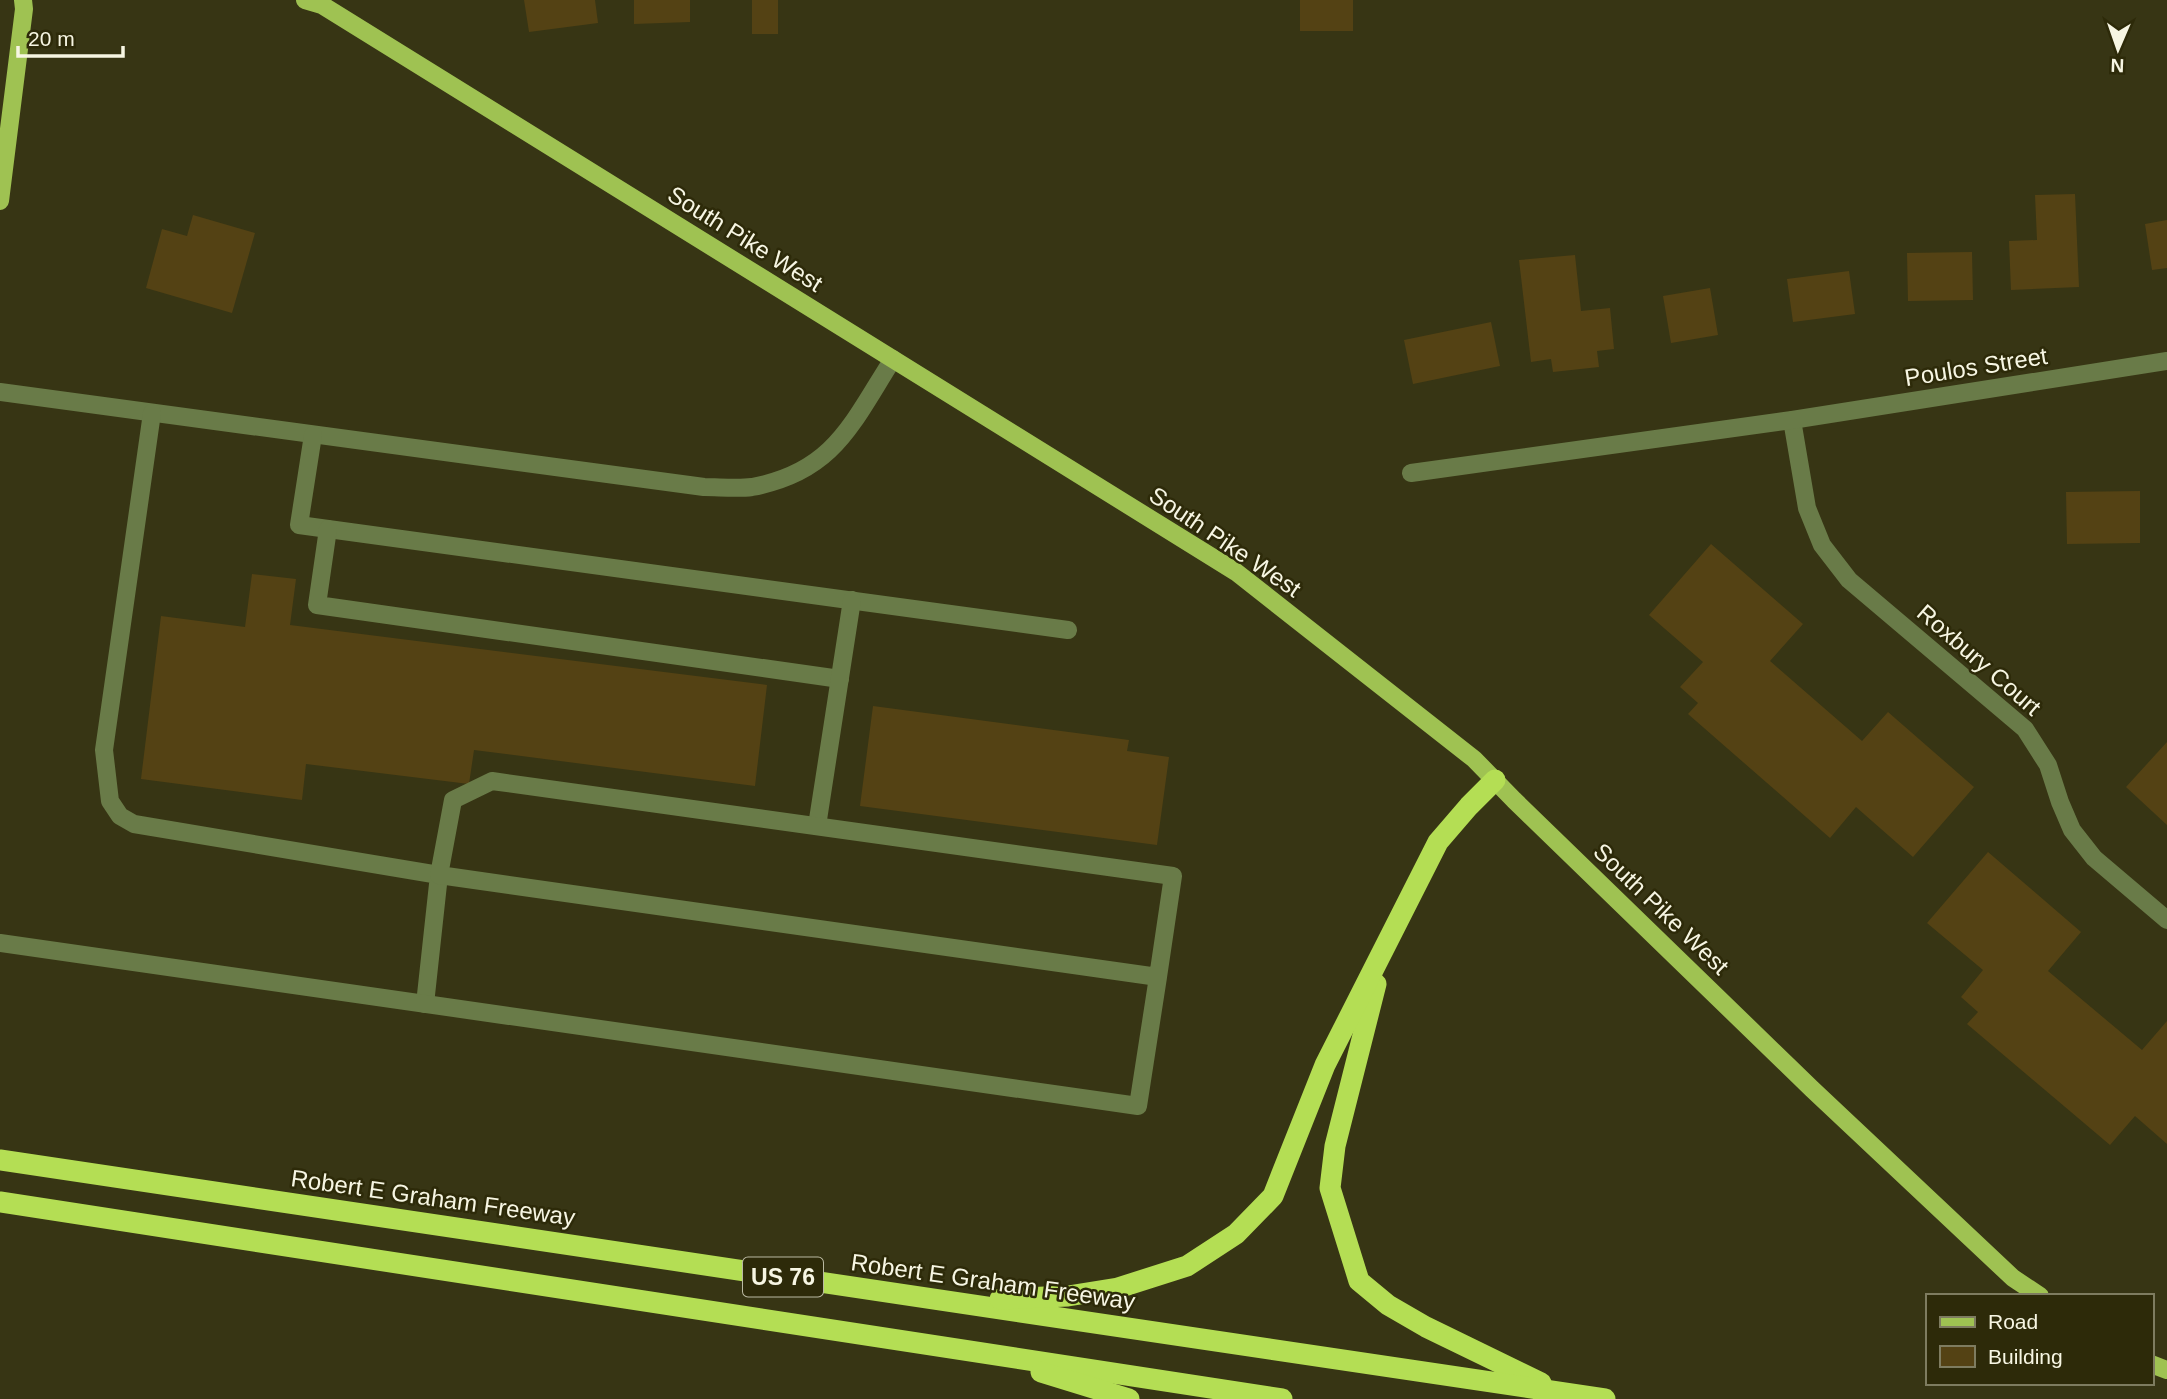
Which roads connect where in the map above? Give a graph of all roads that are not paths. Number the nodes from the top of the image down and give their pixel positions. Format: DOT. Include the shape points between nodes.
graph roads {
  1 [pos="23,0"];
  2 [pos="305,0"];
  3 [pos="0,201"];
  4 [pos="892,359"];
  5 [pos="2167,361"];
  6 [pos="0,392"];
  7 [pos="152,412"];
  8 [pos="1792,420"];
  9 [pos="313,435"];
  10 [pos="1410,473"];
  11 [pos="328,529"];
  12 [pos="852,600"];
  13 [pos="1068,630"];
  14 [pos="840,679"];
  15 [pos="1495,780"];
  16 [pos="817,827"];
  17 [pos="439,875"];
  18 [pos="2167,920"];
  19 [pos="0,943"];
  20 [pos="1386,944"];
  21 [pos="1158,977"];
  22 [pos="425,1004"];
  23 [pos="4,1161"];
  24 [pos="0,1202"];
  25 [pos="2037,1294"];
  26 [pos="949,1301"];
  27 [pos="965,1349"];
  28 [pos="1560,1392"];
  29 [pos="1129,1399"];
  30 [pos="1282,1399"];
  31 [pos="1605,1399"];
  1 -- 3 [label="main road"];
  2 -- 4 [label="main road, South Pike West" via="322,5"];
  4 -- 9 [label="street" via="841,440 818,461 790,477 749,487 704,487"];
  4 -- 15 [label="main road, South Pike West" via="1236,572"];
  5 -- 8 [label="street, Poulos Street"];
  6 -- 7 [label="street"];
  7 -- 9 [label="street"];
  7 -- 17 [label="street" via="104,750 110,801 120,816 134,824"];
  8 -- 10 [label="street, Poulos Street"];
  8 -- 18 [label="street, Roxbury Court" via="1807,508 1822,545 1849,580 2025,729 2048,765 2072,831 2094,858"];
  9 -- 11 [label="street" via="299,526"];
  11 -- 12 [label="street"];
  11 -- 14 [label="street" via="317,605"];
  12 -- 13 [label="street"];
  12 -- 14 [label="street"];
  14 -- 16 [label="street"];
  15 -- 20 [label="highway" via="1438,842"];
  15 -- 25 [label="main road, South Pike West" via="1822,1099 2013,1278"];
  16 -- 17 [label="street" via="492,780 453,800"];
  16 -- 21 [label="street" via="1173,876"];
  17 -- 21 [label="street"];
  17 -- 22 [label="street"];
  19 -- 22 [label="street"];
  20 -- 26 [label="highway" via="1325,1065 1273,1196 1237,1234 1187,1266 1118,1287 1068,1296"];
  20 -- 28 [label="highway" via="1335,1146 1330,1188 1359,1281 1426,1327"];
  21 -- 22 [label="street" via="1138,1106"];
  23 -- 26 [label="highway, Robert E Graham Freeway / US 76"];
  24 -- 27 [label="highway, US 76"];
  26 -- 28 [label="highway, Robert E Graham Freeway / US 76"];
  27 -- 29 [label="highway"];
  27 -- 30 [label="highway, US 76"];
  28 -- 31 [label="highway, Robert E Graham Freeway / US 76"];
}
